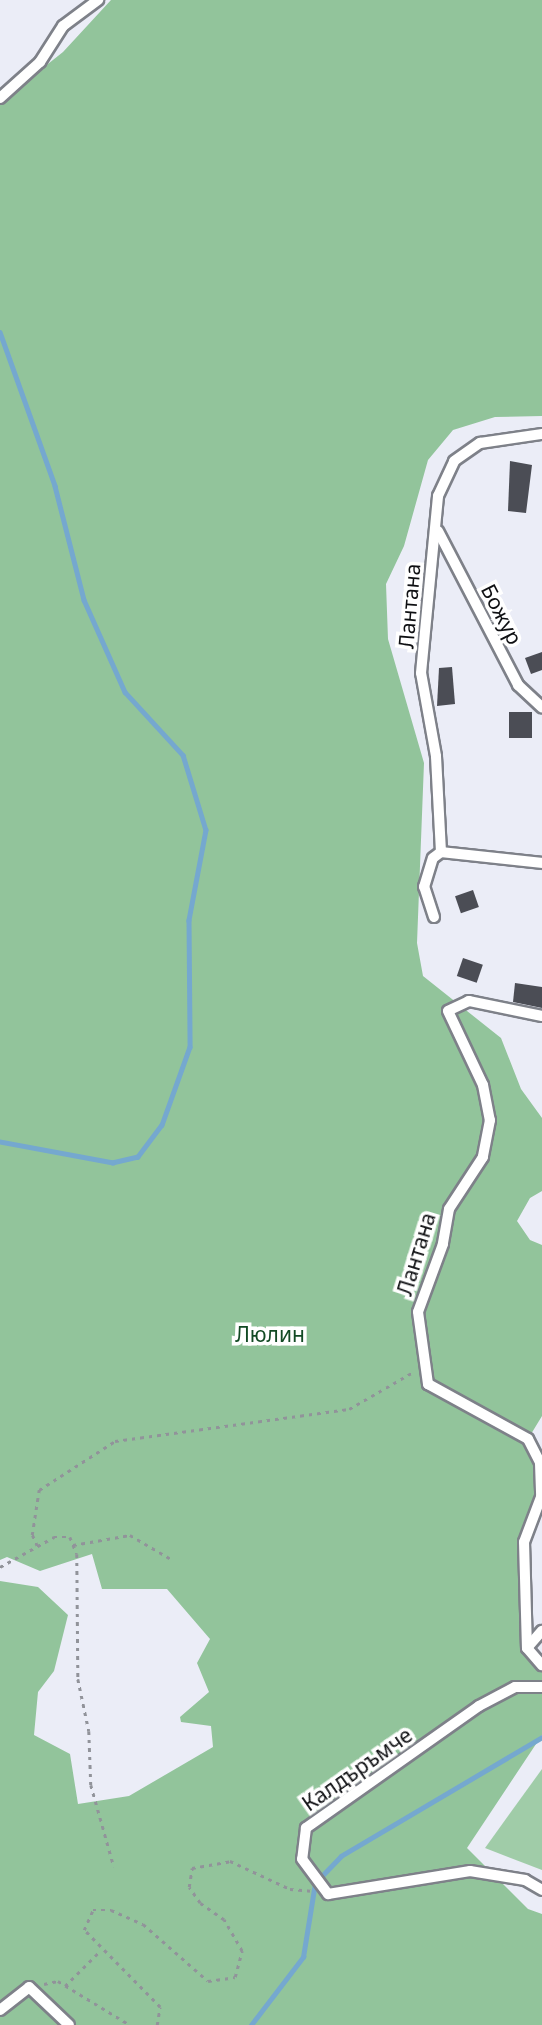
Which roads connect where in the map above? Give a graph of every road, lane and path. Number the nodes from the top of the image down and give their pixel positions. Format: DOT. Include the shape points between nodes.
graph roads {
  1 [pos="98,0"];
  2 [pos="0,98"];
  3 [pos="542,434"];
  4 [pos="438,531"];
  5 [pos="542,707"];
  6 [pos="441,852"];
  7 [pos="542,863"];
  8 [pos="434,917"];
  9 [pos="542,1016"];
  10 [pos="416,1370"];
  11 [pos="428,1384"];
  12 [pos="541,1496"];
  13 [pos="73,1545"];
  14 [pos="37,1546"];
  15 [pos="171,1559"];
  16 [pos="0,1567"];
  17 [pos="542,1631"];
  18 [pos="527,1648"];
  19 [pos="542,1665"];
  20 [pos="542,1687"];
  21 [pos="114,1867"];
  22 [pos="542,1890"];
  23 [pos="326,1891"];
  24 [pos="101,1951"];
  25 [pos="65,1986"];
  26 [pos="29,1987"];
  27 [pos="0,2010"];
  28 [pos="69,2025"];
  29 [pos="130,2025"];
  30 [pos="157,2025"];
  1 -- 2 [label="street" via="63,26 40,62"];
  3 -- 4 [label="street, Лантана" via="480,443 454,461 438,496"];
  4 -- 5 [label="street, Божур" via="518,685"];
  4 -- 6 [label="street, Лантана" via="421,673 436,756"];
  6 -- 7 [label="street"];
  6 -- 8 [label="street" via="433,858 424,887"];
  9 -- 11 [label="street, Лантана" via="469,1001 448,1011 483,1085 490,1120 483,1157 449,1209 443,1244 418,1312"];
  10 -- 11 [label="street"];
  10 -- 14 [label="path" via="349,1409 115,1441 39,1490 32,1535"];
  11 -- 12 [label="street" via="528,1439 540,1464"];
  12 -- 18 [label="street" via="524,1542"];
  13 -- 14 [label="path" via="70,1538 54,1537"];
  13 -- 15 [label="path" via="130,1535"];
  13 -- 21 [label="path" via="79,1587 78,1679 89,1731 91,1785"];
  14 -- 16 [label="path"];
  17 -- 18 [label="street"];
  18 -- 19 [label="street"];
  20 -- 23 [label="street, Калдъръмче" via="515,1688 479,1706 306,1828 302,1859"];
  22 -- 23 [label="street" via="525,1881 470,1871"];
  23 -- 24 [label="path" via="290,1889 230,1861 192,1868 189,1886 200,1903 224,1920 242,1951 235,1977 208,1981 176,1958 143,1924 111,1910 93,1910 84,1930"];
  24 -- 25 [label="path"];
  24 -- 30 [label="path" via="160,2007"];
  25 -- 26 [label="path" via="58,1981"];
  25 -- 29 [label="path"];
  26 -- 27 [label="street"];
  26 -- 28 [label="street"];
}
